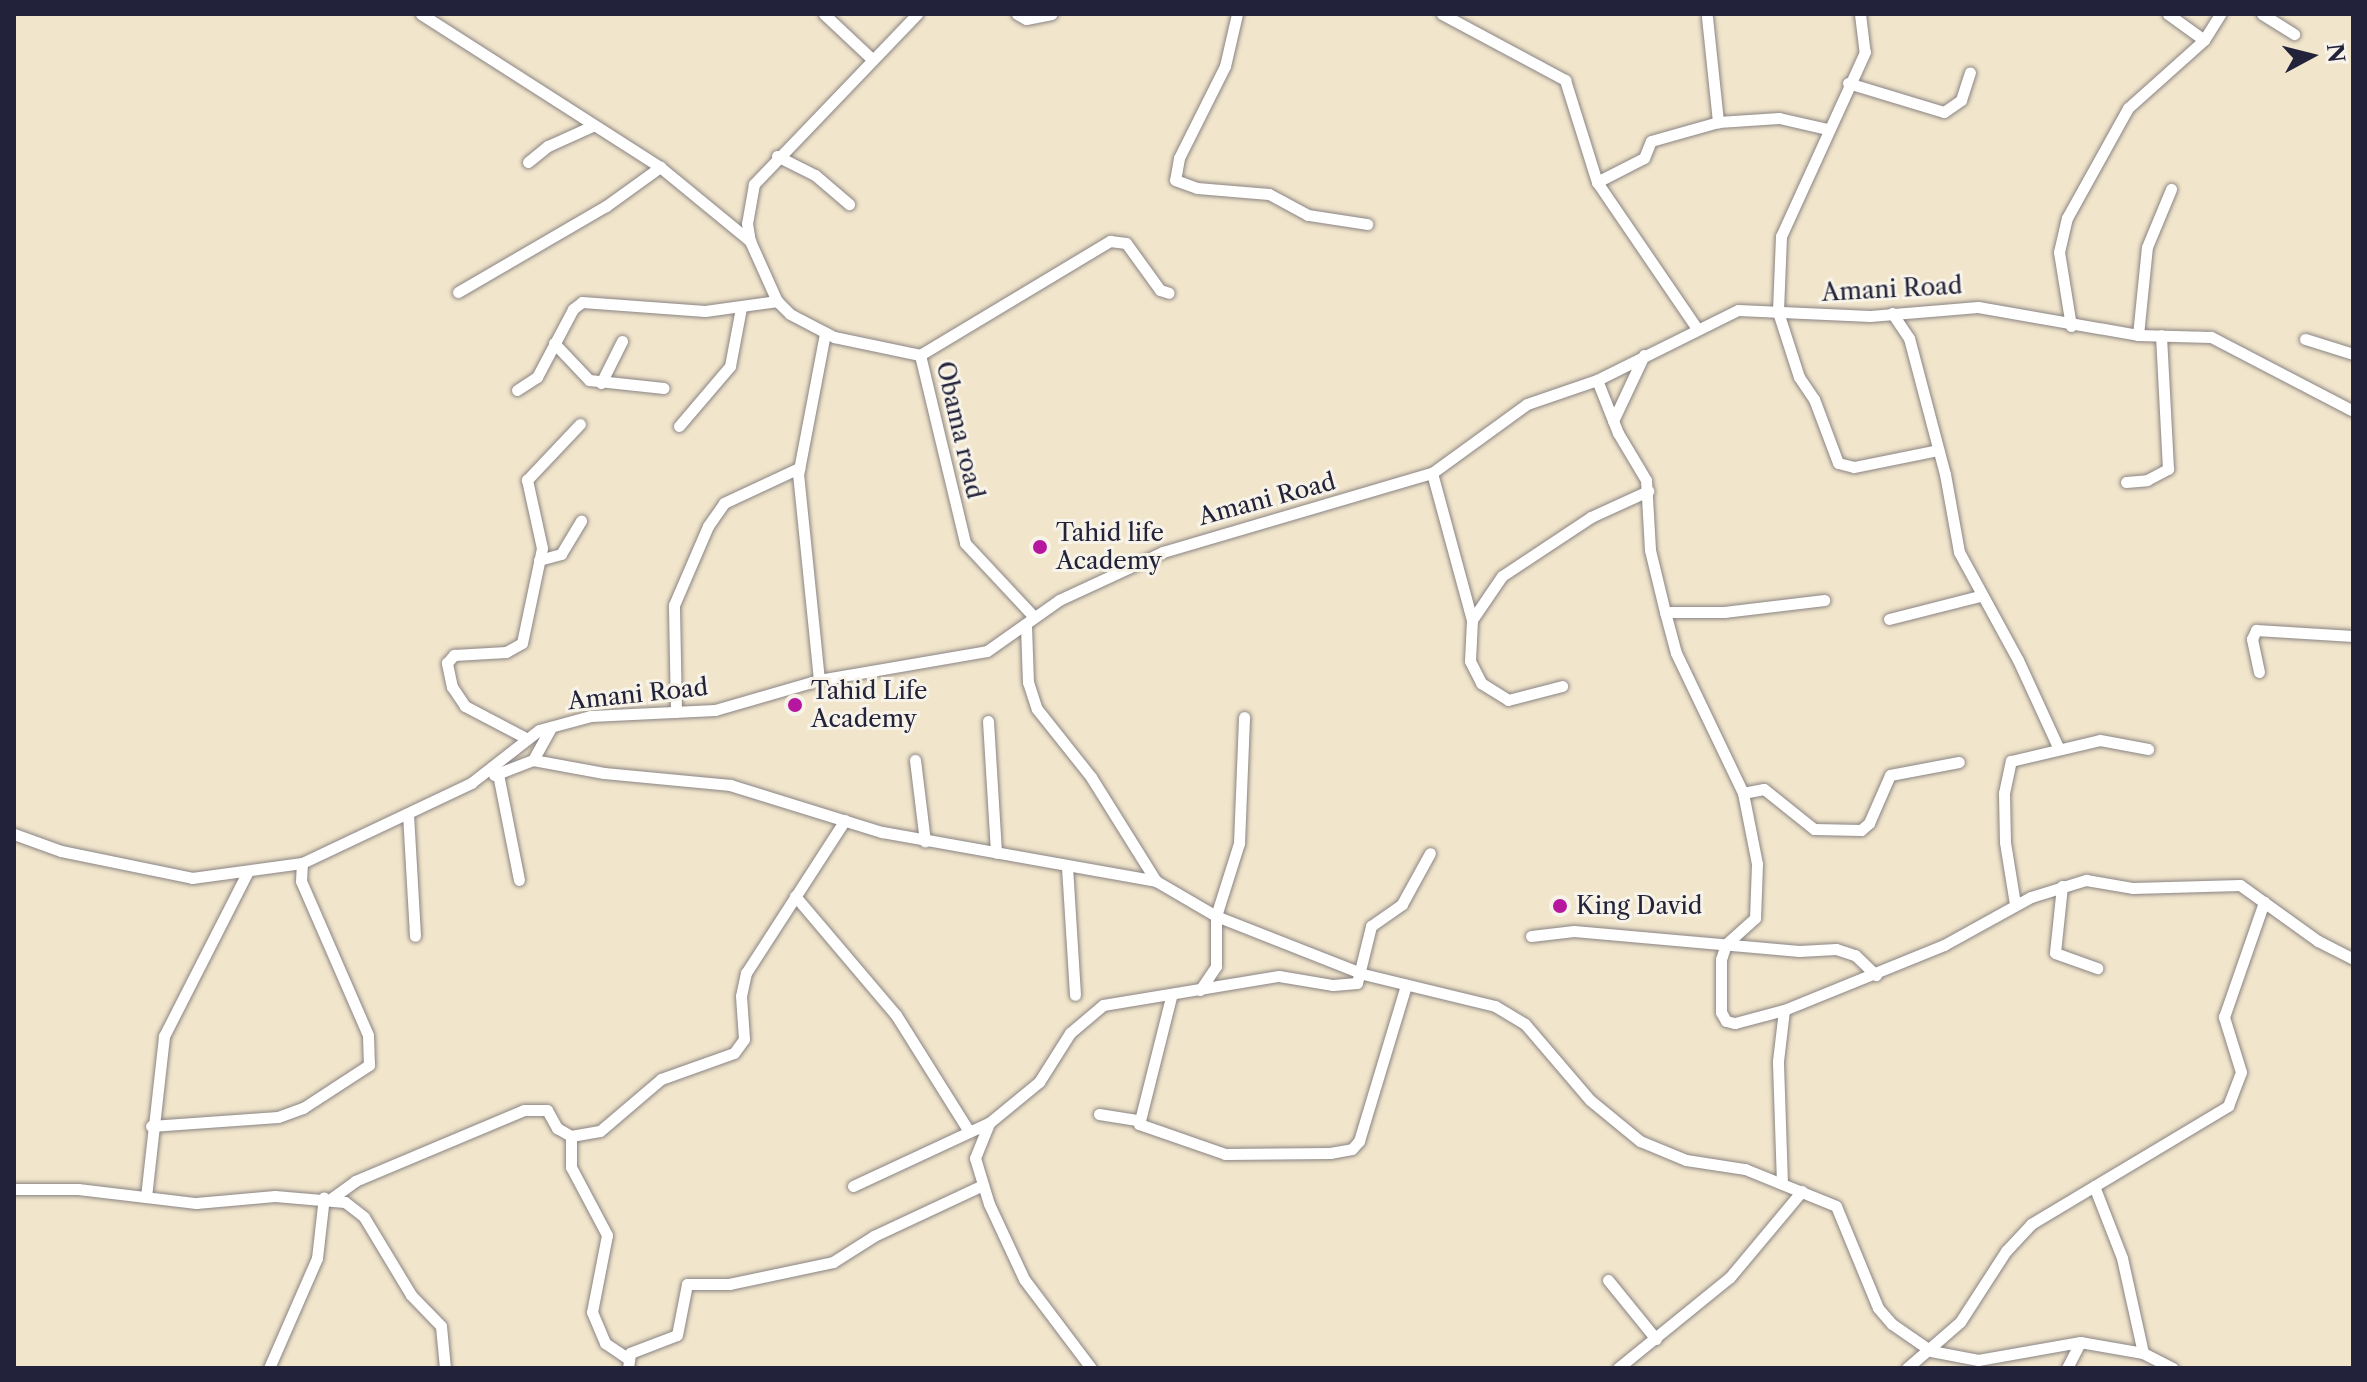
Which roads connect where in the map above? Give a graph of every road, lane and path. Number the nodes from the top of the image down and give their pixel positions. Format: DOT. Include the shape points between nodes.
graph roads {
  1 [pos="421,14"];
  2 [pos="824,14"];
  3 [pos="1017,14"];
  4 [pos="1052,14"];
  5 [pos="1237,14"];
  6 [pos="1442,14"];
  7 [pos="1860,14"];
  8 [pos="2168,14"];
  9 [pos="2220,14"];
  10 [pos="2262,14"];
  11 [pos="915,15"];
  12 [pos="1707,17"];
  13 [pos="2294,34"];
  14 [pos="2204,40"];
  15 [pos="872,59"];
  16 [pos="1970,72"];
  17 [pos="1848,83"];
  18 [pos="1718,122"];
  19 [pos="592,126"];
  20 [pos="1827,129"];
  21 [pos="777,156"];
  22 [pos="528,162"];
  23 [pos="660,167"];
  24 [pos="1597,182"];
  25 [pos="2171,189"];
  26 [pos="849,204"];
  27 [pos="1367,224"];
  28 [pos="750,241"];
  29 [pos="458,292"];
  30 [pos="1169,293"];
  31 [pos="777,301"];
  32 [pos="741,308"];
  33 [pos="1778,312"];
  34 [pos="1892,313"];
  35 [pos="2071,326"];
  36 [pos="1696,327"];
  37 [pos="825,333"];
  38 [pos="2138,335"];
  39 [pos="2161,335"];
  40 [pos="2305,339"];
  41 [pos="622,341"];
  42 [pos="554,343"];
  43 [pos="2353,354"];
  44 [pos="920,355"];
  45 [pos="1644,355"];
  46 [pos="1597,380"];
  47 [pos="601,383"];
  48 [pos="664,388"];
  49 [pos="517,390"];
  50 [pos="2353,411"];
  51 [pos="1613,421"];
  52 [pos="580,424"];
  53 [pos="679,426"];
  54 [pos="1938,450"];
  55 [pos="799,468"];
  56 [pos="1432,473"];
  57 [pos="2126,482"];
  58 [pos="1648,491"];
  59 [pos="581,521"];
  60 [pos="539,560"];
  61 [pos="1980,596"];
  62 [pos="1824,600"];
  63 [pos="1665,612"];
  64 [pos="1889,619"];
  65 [pos="1472,620"];
  66 [pos="1030,622"];
  67 [pos="2353,636"];
  68 [pos="2259,672"];
  69 [pos="819,680"];
  70 [pos="1562,686"];
  71 [pos="676,712"];
  72 [pos="1244,717"];
  73 [pos="988,721"];
  74 [pos="551,727"];
  75 [pos="524,737"];
  76 [pos="2058,747"];
  77 [pos="2148,749"];
  78 [pos="533,760"];
  79 [pos="915,760"];
  80 [pos="1959,762"];
  81 [pos="498,774"];
  82 [pos="471,783"];
  83 [pos="1743,793"];
  84 [pos="408,814"];
  85 [pos="845,820"];
  86 [pos="14,834"];
  87 [pos="925,841"];
  88 [pos="996,853"];
  89 [pos="1430,853"];
  90 [pos="302,863"];
  91 [pos="1067,867"];
  92 [pos="247,873"];
  93 [pos="519,880"];
  94 [pos="1156,881"];
  95 [pos="2062,886"];
  96 [pos="795,896"];
  97 [pos="2264,902"];
  98 [pos="2015,904"];
  99 [pos="1216,916"];
  100 [pos="415,936"];
  101 [pos="1531,936"];
  102 [pos="1705,942"];
  103 [pos="1726,944"];
  104 [pos="1721,959"];
  105 [pos="2353,959"];
  106 [pos="2097,968"];
  107 [pos="1363,974"];
  108 [pos="1876,975"];
  109 [pos="1406,985"];
  110 [pos="1199,991"];
  111 [pos="1075,995"];
  112 [pos="1171,997"];
  113 [pos="1784,1010"];
  114 [pos="1099,1114"];
  115 [pos="1137,1120"];
  116 [pos="989,1123"];
  117 [pos="151,1126"];
  118 [pos="968,1130"];
  119 [pos="571,1136"];
  120 [pos="1782,1184"];
  121 [pos="983,1185"];
  122 [pos="853,1186"];
  123 [pos="2094,1186"];
  124 [pos="14,1189"];
  125 [pos="1802,1191"];
  126 [pos="146,1197"];
  127 [pos="328,1197"];
  128 [pos="1608,1280"];
  129 [pos="1656,1339"];
  130 [pos="2080,1342"];
  131 [pos="1931,1351"];
  132 [pos="2143,1353"];
  133 [pos="628,1363"];
  134 [pos="1963,1364"];
  135 [pos="269,1368"];
  136 [pos="445,1368"];
  137 [pos="1091,1368"];
  138 [pos="1618,1368"];
  139 [pos="1907,1368"];
  140 [pos="2067,1368"];
  141 [pos="2172,1368"];
  1 -- 19 [label="street"];
  2 -- 15 [label="street"];
  3 -- 4 [label="street" via="1026,19"];
  5 -- 27 [label="street" via="1225,66 1179,158 1175,180 1197,188 1269,194 1308,215"];
  6 -- 24 [label="street" via="1565,80"];
  7 -- 17 [label="street" via="1866,48"];
  8 -- 14 [label="street"];
  9 -- 14 [label="street"];
  10 -- 13 [label="street"];
  11 -- 15 [label="street"];
  12 -- 18 [label="street"];
  14 -- 35 [label="street" via="2128,108 2067,218 2059,252"];
  15 -- 21 [label="street"];
  16 -- 17 [label="street" via="1961,100 1939,112"];
  17 -- 20 [label="street"];
  18 -- 20 [label="street" via="1779,118"];
  18 -- 24 [label="street" via="1651,141 1644,158"];
  19 -- 22 [label="street" via="548,146"];
  19 -- 23 [label="street"];
  20 -- 33 [label="street" via="1781,236"];
  21 -- 26 [label="street" via="815,175"];
  21 -- 28 [label="street" via="754,184"];
  23 -- 28 [label="street"];
  23 -- 29 [label="street" via="606,206"];
  24 -- 36 [label="street"];
  25 -- 38 [label="street" via="2147,247"];
  28 -- 31 [label="street"];
  30 -- 44 [label="street" via="1160,290 1126,243 1110,241"];
  31 -- 32 [label="street"];
  31 -- 37 [label="street, Obama road"];
  32 -- 42 [label="street" via="705,311 582,302"];
  32 -- 53 [label="street" via="730,366"];
  33 -- 34 [label="street, Amani Road"];
  33 -- 36 [label="street, Amani Road" via="1738,310"];
  33 -- 54 [label="street" via="1799,377 1814,399 1838,463 1854,467"];
  34 -- 35 [label="street, Amani Road" via="1978,307"];
  34 -- 54 [label="street" via="1909,338"];
  35 -- 38 [label="street, Amani Road"];
  36 -- 45 [label="street, Amani Road"];
  37 -- 44 [label="street, Obama road"];
  37 -- 55 [label="street"];
  38 -- 39 [label="street, Amani Road"];
  39 -- 50 [label="street, Amani Road" via="2225,342"];
  39 -- 57 [label="street" via="2168,469 2147,480"];
  40 -- 43 [label="street"];
  41 -- 47 [label="street"];
  42 -- 47 [label="street" via="586,377"];
  42 -- 49 [label="street" via="537,377"];
  44 -- 66 [label="street, Obama road" via="965,543"];
  45 -- 46 [label="street, Amani Road"];
  45 -- 51 [label="street"];
  46 -- 51 [label="street"];
  46 -- 56 [label="street, Amani Road" via="1527,404"];
  47 -- 48 [label="street"];
  51 -- 58 [label="street"];
  52 -- 60 [label="street" via="527,480 541,526"];
  54 -- 61 [label="street" via="1956,544"];
  55 -- 69 [label="street"];
  55 -- 71 [label="street" via="724,503 708,526 674,605"];
  56 -- 65 [label="street"];
  56 -- 66 [label="street, Amani Road" via="1163,552 1059,600"];
  58 -- 63 [label="street" via="1650,550"];
  58 -- 65 [label="street" via="1591,517 1502,576"];
  59 -- 60 [label="street" via="561,554"];
  60 -- 75 [label="street" via="522,643 506,652 454,655 447,663 452,687 465,706"];
  61 -- 64 [label="street"];
  61 -- 76 [label="street" via="2018,660"];
  62 -- 63 [label="street" via="1724,612"];
  63 -- 83 [label="street" via="1676,653"];
  65 -- 70 [label="street" via="1470,661 1489,692 1520,700"];
  66 -- 69 [label="street, Amani Road" via="987,651"];
  66 -- 94 [label="street" via="1028,682 1037,709 1091,777"];
  67 -- 68 [label="street" via="2256,630 2252,639"];
  69 -- 71 [label="street, Amani Road" via="715,710"];
  71 -- 74 [label="street, Amani Road" via="591,716"];
  72 -- 99 [label="street" via="1239,843"];
  73 -- 88 [label="street"];
  74 -- 75 [label="street, Amani Road"];
  74 -- 78 [label="street"];
  75 -- 82 [label="street, Amani Road"];
  76 -- 77 [label="street" via="2100,740"];
  76 -- 98 [label="street" via="2018,758 2007,772 2005,842"];
  78 -- 81 [label="street"];
  78 -- 85 [label="street" via="730,785"];
  79 -- 87 [label="street"];
  80 -- 83 [label="street" via="1890,775 1861,830 1814,829 1764,789"];
  81 -- 82 [label="street"];
  81 -- 93 [label="street"];
  82 -- 84 [label="street, Amani Road"];
  83 -- 103 [label="street" via="1757,864 1757,910 1752,922"];
  84 -- 90 [label="street, Amani Road"];
  84 -- 100 [label="street"];
  85 -- 87 [label="street"];
  85 -- 96 [label="street"];
  86 -- 92 [label="street, Amani Road" via="152,872 211,878"];
  87 -- 88 [label="street"];
  88 -- 91 [label="street"];
  89 -- 107 [label="street" via="1402,904 1371,926"];
  90 -- 92 [label="street, Amani Road"];
  90 -- 117 [label="street" via="301,881 368,1035 369,1065 303,1108 278,1117"];
  91 -- 94 [label="street"];
  91 -- 111 [label="street"];
  92 -- 117 [label="street" via="164,1036"];
  94 -- 99 [label="street"];
  95 -- 97 [label="street" via="2086,880 2133,888 2231,884 2245,887"];
  95 -- 98 [label="street"];
  95 -- 106 [label="street" via="2055,953"];
  96 -- 118 [label="street" via="896,1015"];
  96 -- 119 [label="street" via="746,973 742,1046 724,1058 661,1079 600,1131"];
  97 -- 105 [label="street"];
  97 -- 123 [label="street" via="2224,1017 2241,1072 2232,1099 2226,1108"];
  98 -- 108 [label="street" via="1944,945"];
  99 -- 107 [label="street"];
  99 -- 110 [label="street" via="1219,956 1214,973"];
  101 -- 102 [label="street" via="1574,931"];
  102 -- 103 [label="street"];
  102 -- 104 [label="street"];
  103 -- 104 [label="street"];
  103 -- 108 [label="street" via="1844,950"];
  104 -- 113 [label="street" via="1720,1006 1726,1021"];
  107 -- 109 [label="street"];
  107 -- 110 [label="street" via="1349,985 1279,976"];
  108 -- 113 [label="street"];
  109 -- 115 [label="street" via="1372,1106 1352,1149 1225,1154"];
  109 -- 120 [label="street" via="1506,1010 1605,1116 1654,1149 1745,1169"];
  110 -- 112 [label="street"];
  112 -- 115 [label="street"];
  112 -- 116 [label="street" via="1092,1011 1070,1033 1039,1082"];
  113 -- 120 [label="street" via="1778,1061"];
  114 -- 115 [label="street"];
  116 -- 118 [label="street"];
  116 -- 121 [label="street" via="975,1158"];
  117 -- 126 [label="street"];
  118 -- 122 [label="street"];
  119 -- 127 [label="street" via="542,1108 506,1115"];
  119 -- 133 [label="street" via="571,1167 607,1235 592,1312 605,1343"];
  120 -- 125 [label="street"];
  121 -- 133 [label="street" via="874,1236 833,1262 729,1284 687,1284 677,1335"];
  121 -- 137 [label="street" via="1024,1279"];
  123 -- 131 [label="street" via="2019,1235 1967,1314"];
  123 -- 132 [label="street" via="2122,1258"];
  124 -- 126 [label="street"];
  125 -- 129 [label="street" via="1738,1269"];
  125 -- 131 [label="street" via="1836,1206 1878,1308"];
  126 -- 127 [label="street" via="196,1203"];
  127 -- 135 [label="street" via="317,1258"];
  127 -- 136 [label="street" via="364,1217 411,1295 441,1326"];
  128 -- 129 [label="street"];
  129 -- 138 [label="street"];
  130 -- 132 [label="street"];
  130 -- 134 [label="street"];
  130 -- 140 [label="street"];
  131 -- 134 [label="street"];
  131 -- 139 [label="street"];
  132 -- 141 [label="street"];
}
